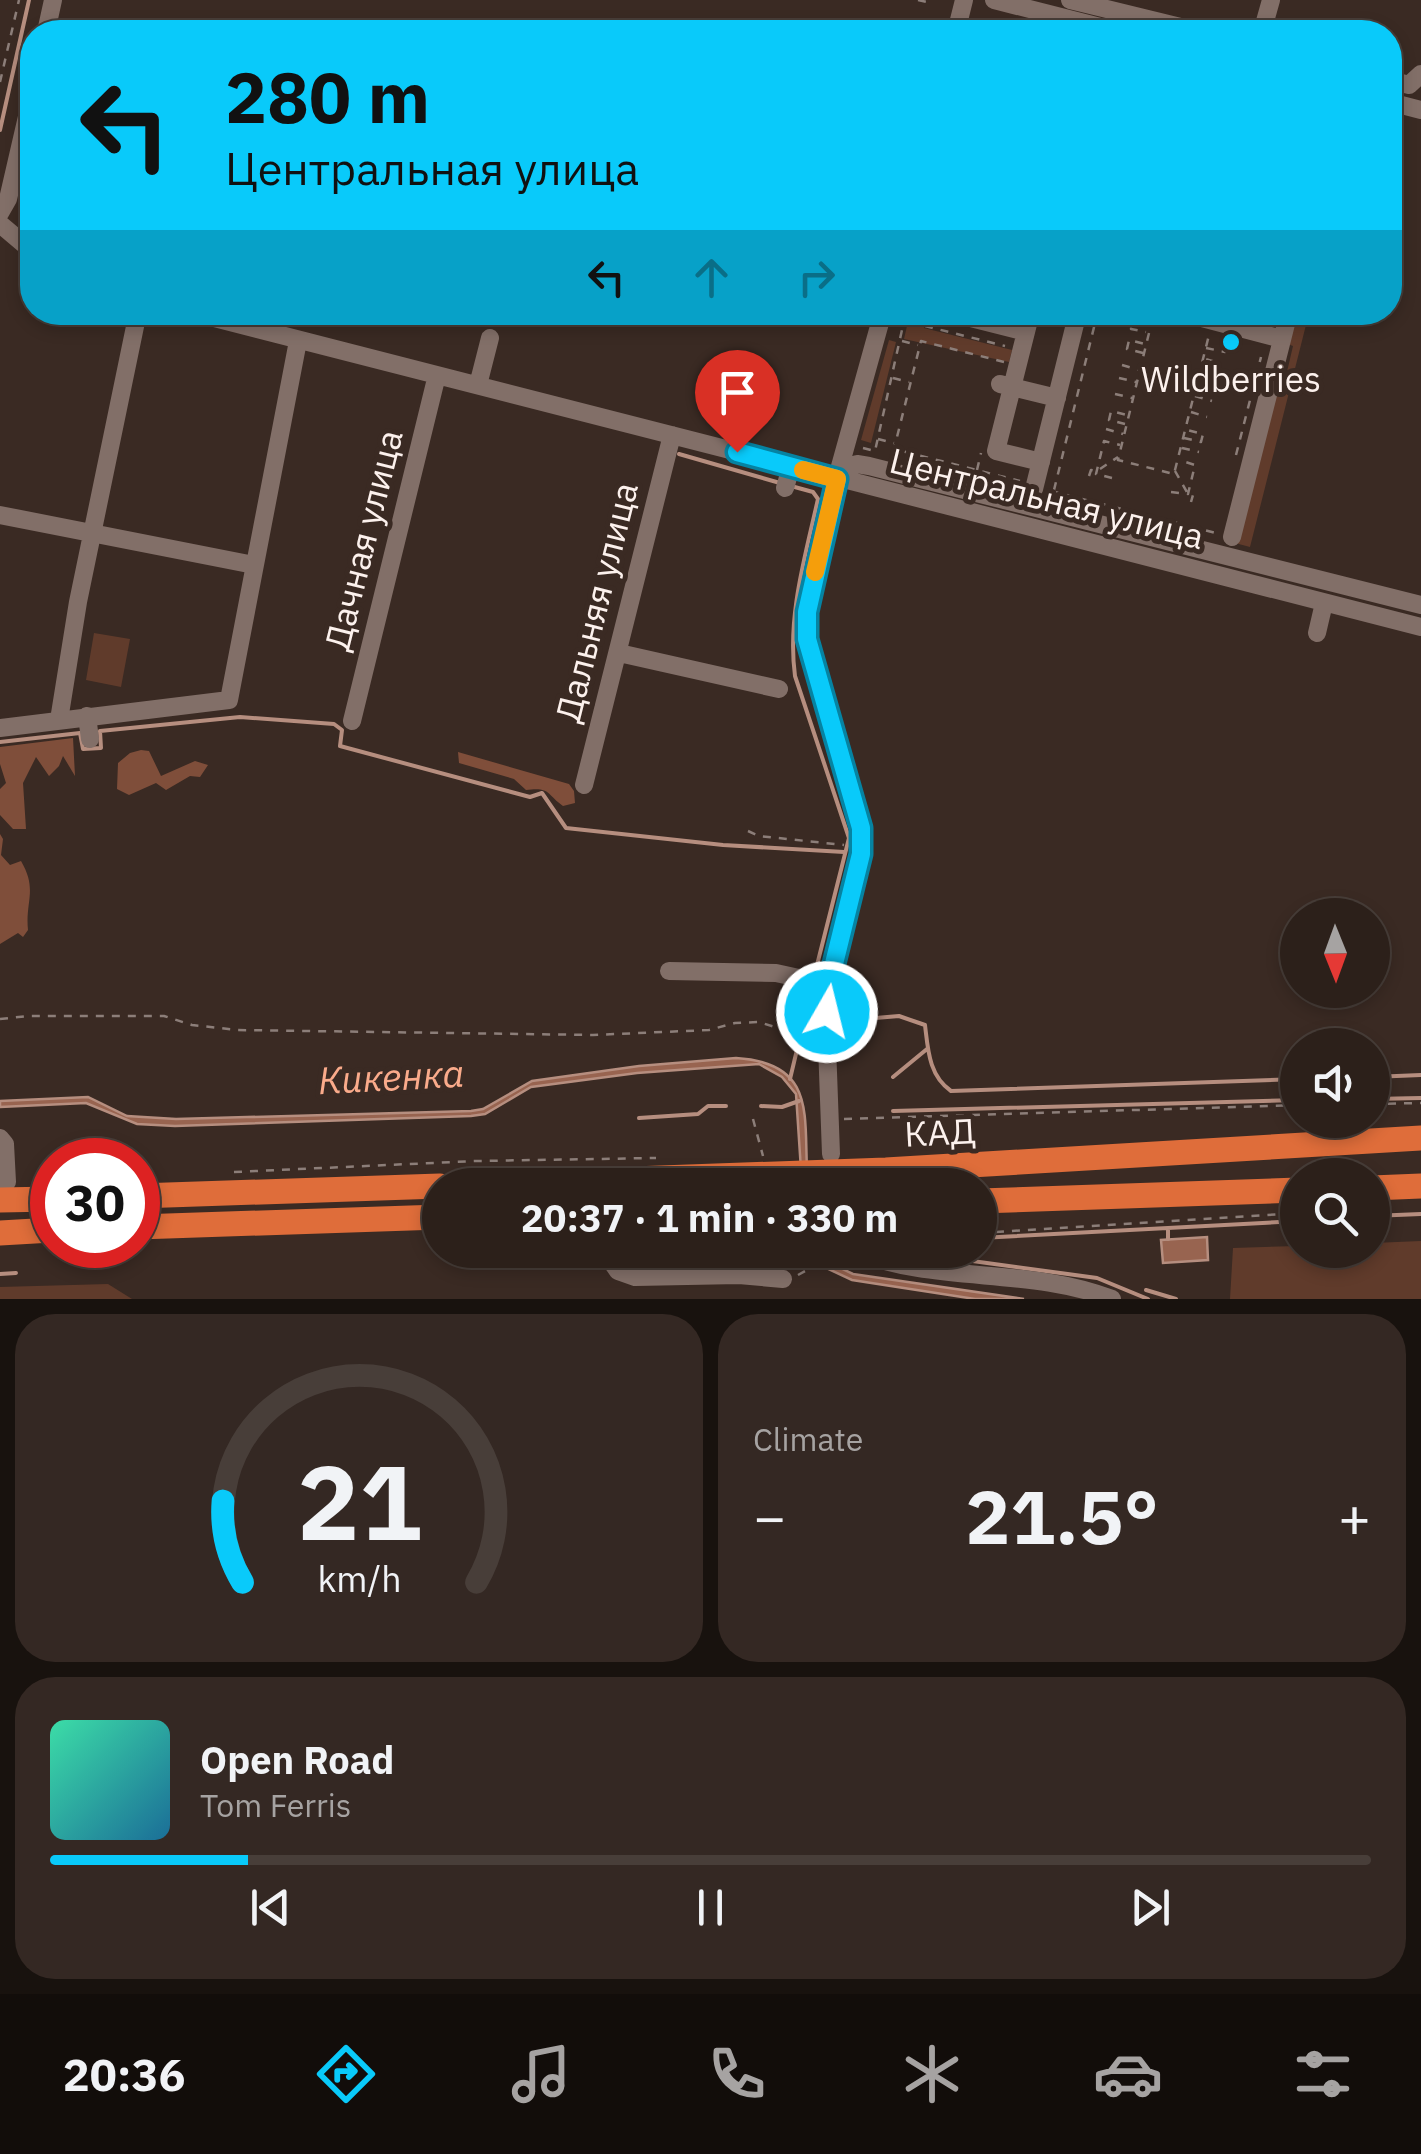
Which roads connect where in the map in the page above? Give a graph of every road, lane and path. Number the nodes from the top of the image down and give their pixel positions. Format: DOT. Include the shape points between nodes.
graph roads {
  1 [pos="19,0"];
  2 [pos="918,0"];
  3 [pos="994,0"];
  4 [pos="1070,0"];
  5 [pos="927,2"];
  6 [pos="1073,20"];
  7 [pos="1152,20"];
  8 [pos="0,82"];
  9 [pos="20,147"];
  10 [pos="0,213"];
  11 [pos="0,224"];
  12 [pos="20,241"];
  13 [pos="135,325"];
  14 [pos="240,325"];
  15 [pos="879,325"];
  16 [pos="903,325"];
  17 [pos="998,325"];
  18 [pos="1028,325"];
  19 [pos="1087,325"];
  20 [pos="1089,325"];
  21 [pos="1132,325"];
  22 [pos="1197,325"];
  23 [pos="1286,325"];
  24 [pos="924,326"];
  25 [pos="1026,332"];
  26 [pos="1214,337"];
  27 [pos="490,338"];
  28 [pos="1282,339"];
  29 [pos="900,340"];
  30 [pos="298,341"];
  31 [pos="1146,344"];
  32 [pos="920,345"];
  33 [pos="1014,348"];
  34 [pos="1144,354"];
  35 [pos="1203,358"];
  36 [pos="1122,365"];
  37 [pos="1201,367"];
  38 [pos="1140,370"];
  39 [pos="437,375"];
  40 [pos="893,378"];
  41 [pos="1118,378"];
  42 [pos="910,382"];
  43 [pos="1009,382"];
  44 [pos="1137,382"];
  45 [pos="1197,384"];
  46 [pos="478,385"];
  47 [pos="1216,388"];
  48 [pos="1115,394"];
  49 [pos="1194,396"];
  50 [pos="1057,398"];
  51 [pos="1133,398"];
  52 [pos="1212,400"];
  53 [pos="1190,412"];
  54 [pos="1129,416"];
  55 [pos="1207,416"];
  56 [pos="1127,424"];
  57 [pos="1106,429"];
  58 [pos="1185,430"];
  59 [pos="1124,434"];
  60 [pos="672,435"];
  61 [pos="1183,438"];
  62 [pos="878,439"];
  63 [pos="896,443"];
  64 [pos="1121,446"];
  65 [pos="1181,448"];
  66 [pos="876,451"];
  67 [pos="1200,452"];
  68 [pos="1118,457"];
  69 [pos="1178,460"];
  70 [pos="1041,462"];
  71 [pos="792,467"];
  72 [pos="1096,471"];
  73 [pos="1175,471"];
  74 [pos="838,475"];
  75 [pos="1090,476"];
  76 [pos="1112,478"];
  77 [pos="1034,487"];
  78 [pos="785,488"];
  79 [pos="1054,492"];
  80 [pos="1171,492"];
  81 [pos="1188,494"];
  82 [pos="1191,502"];
  83 [pos="0,515"];
  84 [pos="94,532"];
  85 [pos="1224,535"];
  86 [pos="254,565"];
  87 [pos="1324,603"];
  88 [pos="1421,605"];
  89 [pos="1421,627"];
  90 [pos="1317,632"];
  91 [pos="619,653"];
  92 [pos="779,689"];
  93 [pos="87,716"];
  94 [pos="59,720"];
  95 [pos="352,721"];
  96 [pos="0,728"];
  97 [pos="90,740"];
  98 [pos="584,786"];
  99 [pos="748,831"];
  100 [pos="841,846"];
  101 [pos="670,971"];
  102 [pos="818,982"];
  103 [pos="0,1019"];
  104 [pos="806,1037"];
  105 [pos="1421,1103"];
  106 [pos="1390,1104"];
  107 [pos="1280,1107"];
  108 [pos="753,1119"];
  109 [pos="829,1120"];
  110 [pos="0,1138"];
  111 [pos="1421,1138"];
  112 [pos="832,1154"];
  113 [pos="662,1158"];
  114 [pos="757,1167"];
  115 [pos="741,1168"];
  116 [pos="224,1173"];
  117 [pos="1421,1186"];
  118 [pos="422,1187"];
  119 [pos="1390,1187"];
  120 [pos="4,1191"];
  121 [pos="1280,1191"];
  122 [pos="30,1195"];
  123 [pos="160,1195"];
  124 [pos="997,1200"];
  125 [pos="1280,1214"];
  126 [pos="422,1219"];
  127 [pos="160,1226"];
  128 [pos="30,1231"];
  129 [pos="0,1233"];
  130 [pos="997,1233"];
  131 [pos="616,1268"];
  132 [pos="913,1268"];
  133 [pos="783,1279"];
  134 [pos="1112,1299"];
  1 -- 8 [label="path"];
  2 -- 5 [label="path"];
  3 -- 6 [label="street"];
  4 -- 7 [label="street"];
  9 -- 10 [label="street"];
  11 -- 12 [label="street"];
  13 -- 84 [label="street"];
  14 -- 30 [label="street, Центральная улица"];
  15 -- 74 [label="street"];
  16 -- 29 [label="path"];
  17 -- 25 [label="street"];
  18 -- 25 [label="street"];
  19 -- 50 [label="street"];
  20 -- 79 [label="path"];
  21 -- 31 [label="path" via="1149,333"];
  22 -- 26 [label="street"];
  23 -- 28 [label="street"];
  24 -- 33 [label="path"];
  25 -- 43 [label="street"];
  26 -- 28 [label="street"];
  26 -- 35 [label="path"];
  27 -- 46 [label="street"];
  28 -- 85 [label="street"];
  29 -- 32 [label="path"];
  29 -- 40 [label="path"];
  30 -- 39 [label="street, Центральная улица"];
  30 -- 86 [label="street"];
  31 -- 34 [label="path"];
  31 -- 34 [label="path" via="1129,340 1127,349"];
  32 -- 42 [label="path"];
  32 -- 43 [label="path" via="1010,363"];
  34 -- 38 [label="path"];
  35 -- 37 [label="path"];
  35 -- 37 [label="path" via="1220,363 1218,371"];
  36 -- 38 [label="path"];
  37 -- 45 [label="path"];
  38 -- 44 [label="path"];
  39 -- 46 [label="street, Центральная улица"];
  39 -- 95 [label="street, Дачная улица"];
  40 -- 42 [label="path"];
  40 -- 62 [label="path"];
  41 -- 44 [label="path"];
  42 -- 63 [label="path"];
  43 -- 50 [label="street"];
  43 -- 70 [label="street" via="992,440 996,451"];
  44 -- 51 [label="path"];
  45 -- 47 [label="path"];
  45 -- 49 [label="path"];
  46 -- 60 [label="street, Центральная улица"];
  48 -- 51 [label="path"];
  49 -- 52 [label="path"];
  49 -- 53 [label="path"];
  50 -- 70 [label="street"];
  51 -- 54 [label="path"];
  53 -- 55 [label="path"];
  53 -- 58 [label="path"];
  54 -- 56 [label="path"];
  54 -- 56 [label="path" via="1111,411 1109,420"];
  56 -- 59 [label="path"];
  57 -- 59 [label="path"];
  58 -- 61 [label="path"];
  58 -- 61 [label="path" via="1203,434 1201,442"];
  59 -- 64 [label="path"];
  60 -- 71 [label="street, Центральная улица"];
  60 -- 91 [label="street, Дальняя улица"];
  61 -- 65 [label="path"];
  62 -- 63 [label="path"];
  62 -- 66 [label="path"];
  63 -- 77 [label="path" via="894,449"];
  64 -- 68 [label="path"];
  64 -- 72 [label="path" via="1104,442"];
  65 -- 67 [label="path"];
  65 -- 69 [label="path"];
  68 -- 72 [label="path"];
  68 -- 73 [label="path"];
  69 -- 73 [label="path"];
  69 -- 81 [label="path" via="1196,464"];
  70 -- 77 [label="street"];
  71 -- 74 [label="street, Центральная улица"];
  71 -- 78 [label="street"];
  72 -- 75 [label="path"];
  72 -- 76 [label="path"];
  73 -- 81 [label="path"];
  74 -- 87 [label="street, Центральная улица"];
  74 -- 88 [label="street" via="858,464 878,468"];
  74 -- 102 [label="street" via="807,612 807,639 857,808 861,844"];
  77 -- 79 [label="path"];
  79 -- 85 [label="path"];
  80 -- 81 [label="path"];
  81 -- 82 [label="path"];
  83 -- 84 [label="street"];
  84 -- 86 [label="street"];
  84 -- 94 [label="street"];
  86 -- 93 [label="street" via="228,700"];
  87 -- 89 [label="street, Центральная улица"];
  87 -- 90 [label="street"];
  91 -- 92 [label="street"];
  91 -- 98 [label="street, Дальняя улица"];
  93 -- 94 [label="street"];
  93 -- 97 [label="street"];
  94 -- 96 [label="street"];
  99 -- 100 [label="path"];
  101 -- 102 [label="street" via="776,973"];
  102 -- 109 [label="street"];
  103 -- 104 [label="path" via="164,1016 237,1030 576,1035 759,1022"];
  105 -- 106 [label="path"];
  107 -- 109 [label="path"];
  108 -- 114 [label="path"];
  109 -- 112 [label="street"];
  110 -- 120 [label="street"];
  111 -- 114 [label="highway, КАД" via="886,1170"];
  113 -- 116 [label="path"];
  114 -- 115 [label="highway, КАД"];
  117 -- 119 [label="highway"];
  118 -- 123 [label="highway"];
  120 -- 122 [label="highway"];
  121 -- 124 [label="highway, КАД"];
  125 -- 130 [label="path"];
  126 -- 127 [label="highway"];
  128 -- 129 [label="highway"];
  131 -- 133 [label="street" via="635,1278"];
  132 -- 134 [label="street" via="1067,1285"];
}
